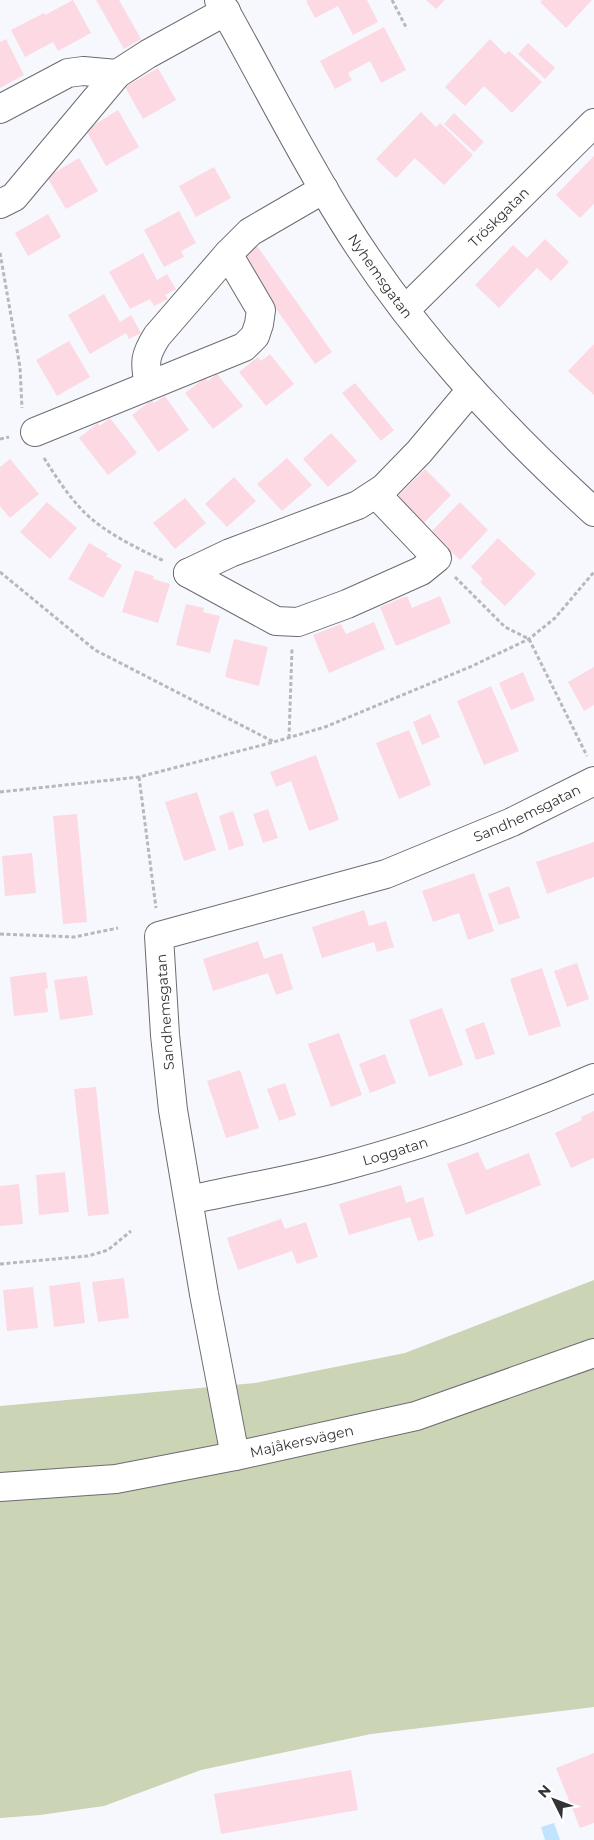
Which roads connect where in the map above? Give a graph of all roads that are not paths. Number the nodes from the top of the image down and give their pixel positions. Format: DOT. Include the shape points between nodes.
graph roads {
  1 [pos="222,6"];
  2 [pos="117,74"];
  3 [pos="0,109"];
  4 [pos="594,123"];
  5 [pos="324,189"];
  6 [pos="0,204"];
  7 [pos="228,254"];
  8 [pos="405,310"];
  9 [pos="149,384"];
  10 [pos="470,390"];
  11 [pos="28,423"];
  12 [pos="376,494"];
  13 [pos="594,512"];
  14 [pos="592,771"];
  15 [pos="594,1078"];
  16 [pos="189,1200"];
  17 [pos="594,1354"];
  18 [pos="235,1456"];
  19 [pos="0,1487"];
  1 -- 2 [label="street"];
  1 -- 5 [label="street, Nyhemsgatan"];
  2 -- 3 [label="street" via="68,73"];
  2 -- 6 [label="street" via="14,197"];
  4 -- 8 [label="street, Tröskgatan"];
  5 -- 7 [label="street" via="250,232"];
  5 -- 8 [label="street, Nyhemsgatan"];
  7 -- 9 [label="street" via="148,350 145,365"];
  7 -- 9 [label="street" via="261,310 254,336 244,346"];
  8 -- 10 [label="street, Nyhemsgatan"];
  9 -- 11 [label="street"];
  10 -- 12 [label="street" via="419,452"];
  10 -- 13 [label="street, Nyhemsgatan"];
  12 -- 12 [label="street" via="437,558 421,571 347,604 298,622 276,621 188,573 230,553 358,505"];
  14 -- 16 [label="street, Sandhemsgatan" via="512,822 386,874 159,936 173,1110"];
  15 -- 16 [label="street, Loggatan" via="486,1122 380,1156 336,1169"];
  16 -- 18 [label="street, Sandhemsgatan"];
  17 -- 18 [label="street, Majåkersvägen" via="416,1416"];
  18 -- 19 [label="street, Majåkersvägen" via="116,1479"];
}
